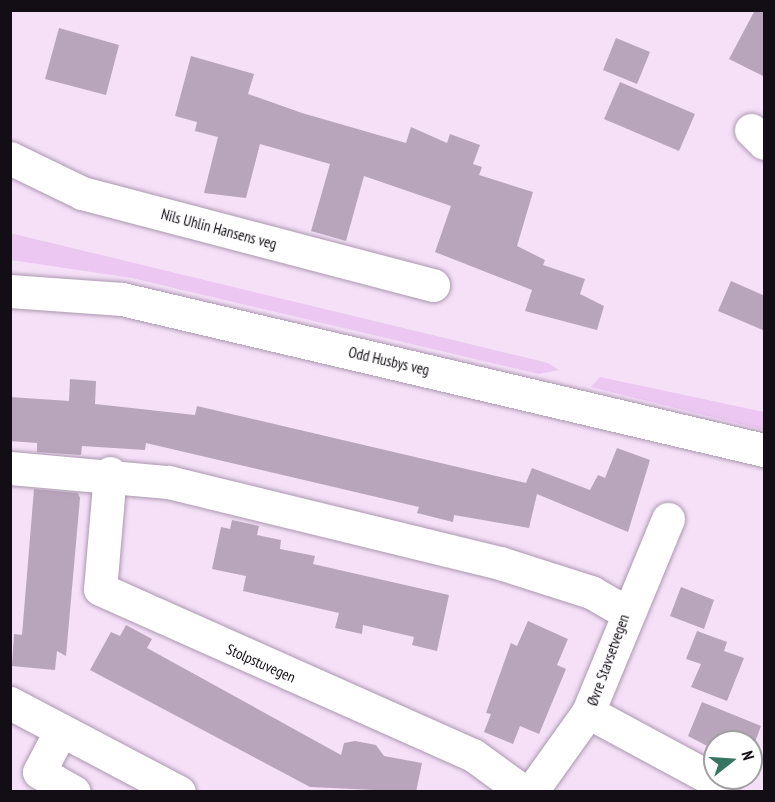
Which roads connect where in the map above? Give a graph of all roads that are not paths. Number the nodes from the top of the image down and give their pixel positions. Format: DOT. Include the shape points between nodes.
graph roads {
  1 [pos="10,158"];
  2 [pos="433,285"];
  3 [pos="10,291"];
  4 [pos="765,450"];
  5 [pos="10,468"];
  6 [pos="110,473"];
  7 [pos="668,519"];
  8 [pos="625,612"];
  9 [pos="10,703"];
  10 [pos="588,712"];
  11 [pos="60,730"];
  12 [pos="703,774"];
  13 [pos="74,792"];
  14 [pos="179,792"];
  15 [pos="524,792"];
  16 [pos="531,792"];
  1 -- 2 [label="street, Nils Uhlin Hansens veg" via="82,193"];
  3 -- 4 [label="street, Odd Husbys veg" via="122,299"];
  5 -- 6 [label="street"];
  6 -- 8 [label="street" via="168,482 500,563 591,592"];
  6 -- 15 [label="street, Stolpstuvegen" via="100,589 473,755"];
  7 -- 8 [label="street, Øvre Stavsetvegen"];
  8 -- 10 [label="street, Øvre Stavsetvegen"];
  9 -- 11 [label="street"];
  10 -- 12 [label="street"];
  10 -- 16 [label="street, Øvre Stavsetvegen"];
  11 -- 13 [label="street" via="39,772"];
  11 -- 14 [label="street"];
}
